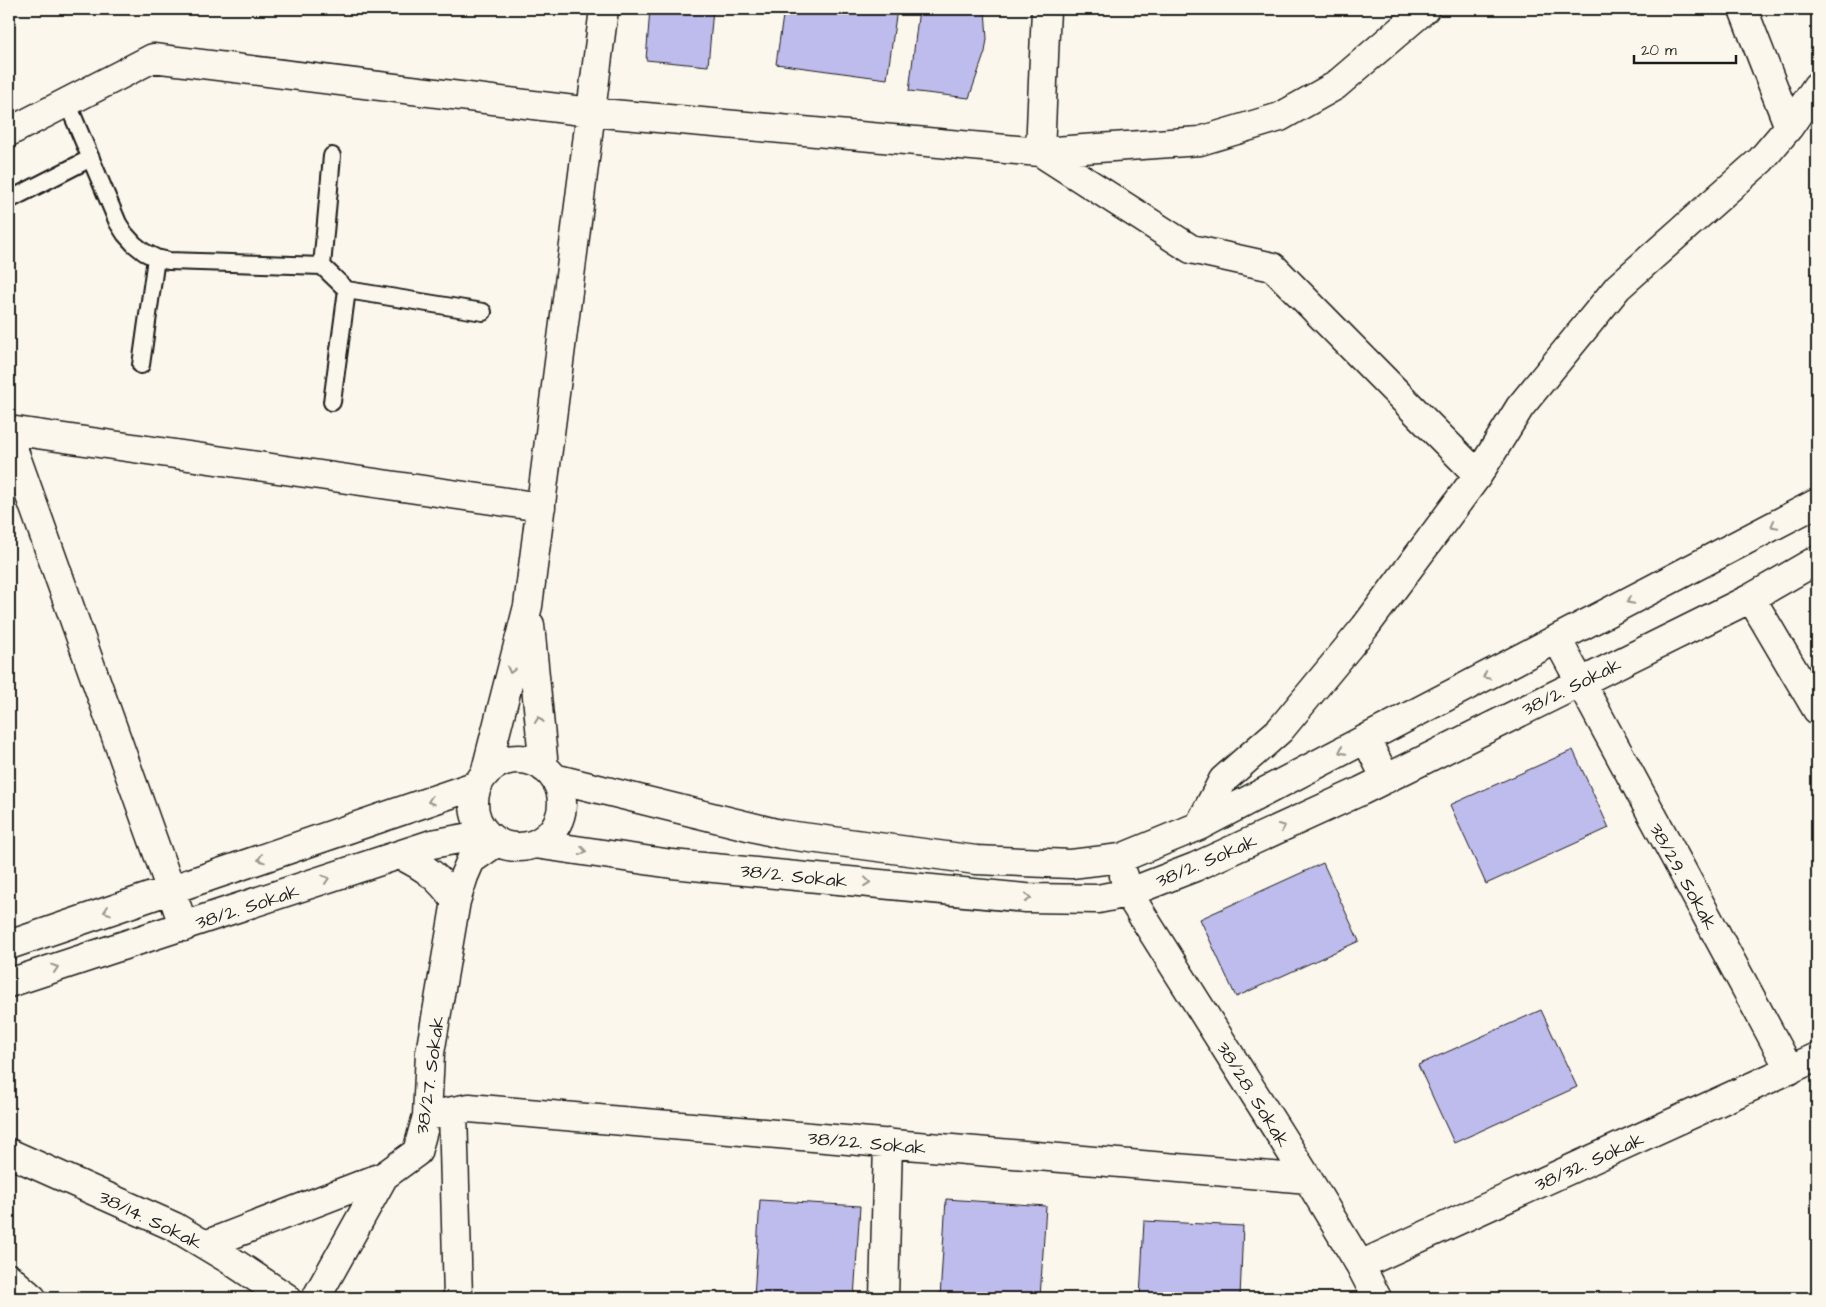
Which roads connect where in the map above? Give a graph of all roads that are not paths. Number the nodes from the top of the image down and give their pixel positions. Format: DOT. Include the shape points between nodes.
graph roads {
  1 [pos="604,9"];
  2 [pos="1046,9"];
  3 [pos="1425,9"];
  4 [pos="1743,9"];
  5 [pos="1817,86"];
  6 [pos="67,102"];
  7 [pos="590,112"];
  8 [pos="1788,127"];
  9 [pos="9,132"];
  10 [pos="1040,152"];
  11 [pos="332,156"];
  12 [pos="91,158"];
  13 [pos="9,200"];
  14 [pos="156,258"];
  15 [pos="322,266"];
  16 [pos="347,290"];
  17 [pos="483,312"];
  18 [pos="141,365"];
  19 [pos="332,402"];
  20 [pos="9,430"];
  21 [pos="9,438"];
  22 [pos="1478,475"];
  23 [pos="1817,503"];
  24 [pos="541,506"];
  25 [pos="1817,560"];
  26 [pos="1751,598"];
  27 [pos="528,606"];
  28 [pos="1556,639"];
  29 [pos="1578,682"];
  30 [pos="1817,710"];
  31 [pos="1366,739"];
  32 [pos="549,773"];
  33 [pos="1386,778"];
  34 [pos="481,779"];
  35 [pos="1199,826"];
  36 [pos="491,838"];
  37 [pos="535,844"];
  38 [pos="400,855"];
  39 [pos="1121,858"];
  40 [pos="170,889"];
  41 [pos="1128,893"];
  42 [pos="456,901"];
  43 [pos="184,927"];
  44 [pos="9,945"];
  45 [pos="9,983"];
  46 [pos="1817,1057"];
  47 [pos="1790,1070"];
  48 [pos="440,1113"];
  49 [pos="888,1143"];
  50 [pos="9,1153"];
  51 [pos="384,1176"];
  52 [pos="1308,1179"];
  53 [pos="205,1245"];
  54 [pos="1360,1265"];
  55 [pos="9,1278"];
  56 [pos="32,1298"];
  57 [pos="287,1298"];
  58 [pos="316,1298"];
  59 [pos="458,1298"];
  60 [pos="884,1298"];
  61 [pos="1377,1298"];
  1 -- 7 [label="street"];
  2 -- 10 [label="street"];
  3 -- 10 [label="street" via="1335,86 1280,117 1200,141"];
  4 -- 8 [label="street"];
  5 -- 8 [label="street"];
  6 -- 7 [label="street" via="153,58"];
  6 -- 9 [label="street"];
  6 -- 12 [label="lane"];
  7 -- 10 [label="street"];
  7 -- 24 [label="street"];
  8 -- 22 [label="street" via="1760,160 1618,287 1520,407"];
  10 -- 22 [label="street" via="1191,250 1273,267"];
  11 -- 15 [label="lane"];
  12 -- 13 [label="lane"];
  12 -- 14 [label="lane" via="118,224 134,244"];
  14 -- 15 [label="lane"];
  14 -- 18 [label="lane"];
  15 -- 16 [label="lane"];
  16 -- 17 [label="lane"];
  16 -- 19 [label="lane"];
  20 -- 24 [label="street"];
  21 -- 40 [label="street"];
  22 -- 35 [label="street" via="1366,627 1280,730 1223,780"];
  23 -- 28 [label="street, 38/2. Sokak, one-way"];
  24 -- 27 [label="street"];
  25 -- 26 [label="street, 38/2. Sokak"];
  26 -- 29 [label="street, 38/2. Sokak"];
  26 -- 30 [label="street"];
  32 -- 27 [label="street, one-way"];
  27 -- 34 [label="street, one-way"];
  28 -- 29 [label="street, 38/29. Sokak"];
  28 -- 31 [label="street, 38/2. Sokak, one-way"];
  29 -- 33 [label="street, 38/2. Sokak"];
  29 -- 47 [label="street, 38/29. Sokak"];
  31 -- 33 [label="street"];
  31 -- 35 [label="street, 38/2. Sokak, one-way"];
  32 -- 34 [label="street" via="533,762 507,760"];
  32 -- 37 [label="street" via="560,789 561,815 555,827"];
  32 -- 39 [label="street, 38/2. Sokak" via="780,834 976,860 1071,864"];
  41 -- 33 [label="street, 38/2. Sokak, one-way" via="1194,867"];
  34 -- 36 [label="street" via="474,798 474,811 478,824"];
  34 -- 40 [label="street, one-way"];
  35 -- 39 [label="street, 38/2. Sokak"];
  36 -- 37 [label="street" via="509,847"];
  36 -- 38 [label="street, 38/2. Sokak" via="432,844"];
  36 -- 42 [label="street, 38/27. Sokak" via="471,860"];
  37 -- 41 [label="street, 38/2. Sokak, one-way" via="672,864 1026,898 1098,900"];
  38 -- 42 [label="street" via="430,871"];
  43 -- 38 [label="street, 38/2. Sokak, one-way"];
  39 -- 41 [label="street"];
  40 -- 43 [label="street"];
  40 -- 44 [label="street, one-way"];
  41 -- 52 [label="street, 38/28. Sokak"];
  42 -- 48 [label="street, 38/27. Sokak" via="430,1053"];
  45 -- 43 [label="street, 38/2. Sokak, one-way"];
  46 -- 47 [label="street, 38/32. Sokak"];
  47 -- 54 [label="street, 38/32. Sokak"];
  48 -- 49 [label="street, 38/22. Sokak" via="469,1108"];
  48 -- 51 [label="street, 38/27. Sokak" via="417,1152"];
  48 -- 59 [label="street, 38/27. Sokak"];
  49 -- 52 [label="street, 38/22. Sokak"];
  49 -- 60 [label="street"];
  50 -- 53 [label="street, 38/14. Sokak" via="175,1227"];
  51 -- 53 [label="street, 38/27. Sokak"];
  51 -- 58 [label="street"];
  52 -- 54 [label="street, 38/28. Sokak"];
  53 -- 57 [label="street, 38/14. Sokak"];
  54 -- 61 [label="street, 38/28. Sokak"];
  55 -- 56 [label="street"];
}
